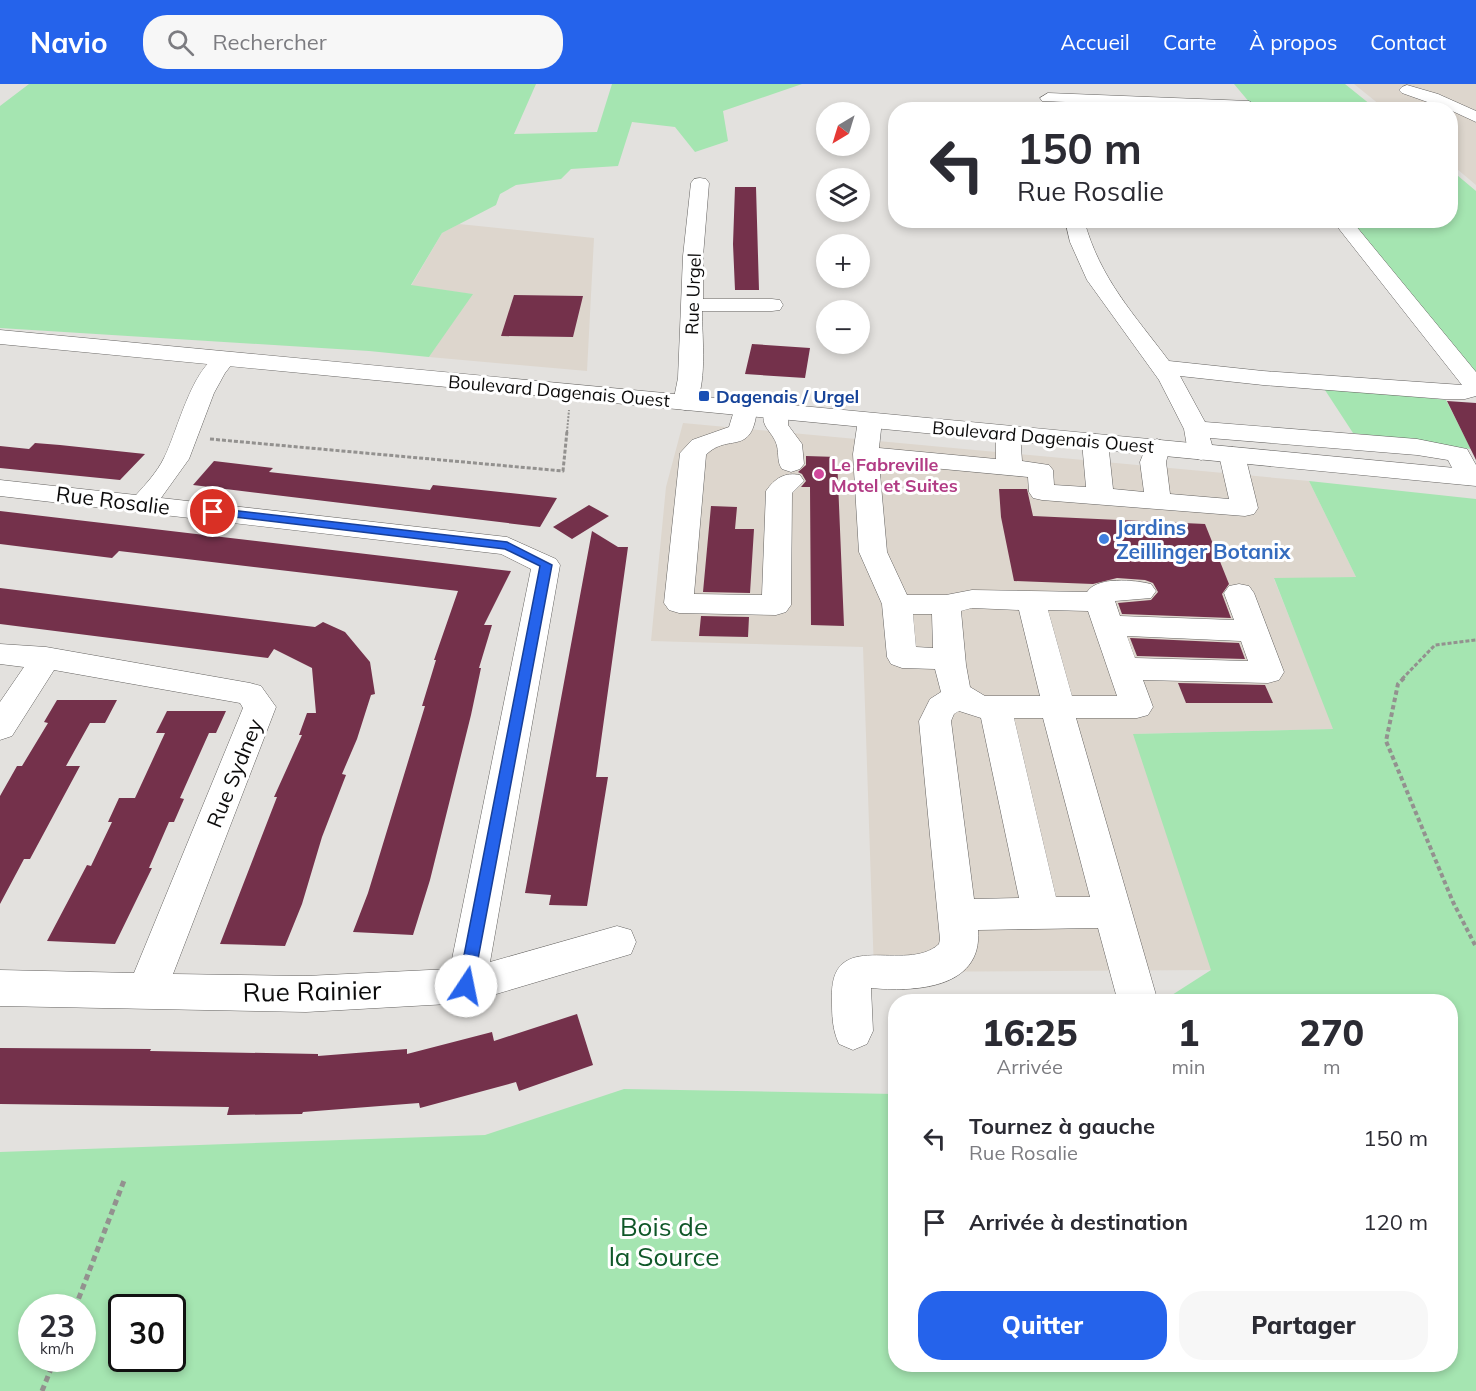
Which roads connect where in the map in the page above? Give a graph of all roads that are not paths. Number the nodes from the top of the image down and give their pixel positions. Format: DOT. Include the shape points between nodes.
graph roads {
  1 [pos="1407,90"];
  2 [pos="1237,91"];
  3 [pos="1047,97"];
  4 [pos="1140,102"];
  5 [pos="1246,102"];
  6 [pos="1443,102"];
  7 [pos="1458,109"];
  8 [pos="1476,117"];
  9 [pos="700,183"];
  10 [pos="1076,228"];
  11 [pos="1347,228"];
  12 [pos="691,305"];
  13 [pos="772,305"];
  14 [pos="0,337"];
  15 [pos="225,359"];
  16 [pos="1162,367"];
  17 [pos="685,403"];
  18 [pos="745,409"];
  19 [pos="777,411"];
  20 [pos="870,420"];
  21 [pos="1008,433"];
  22 [pos="1198,440"];
  23 [pos="1095,442"];
  24 [pos="1157,447"];
  25 [pos="866,454"];
  26 [pos="1232,455"];
  27 [pos="1009,468"];
  28 [pos="1471,471"];
  29 [pos="0,488"];
  30 [pos="1100,496"];
  31 [pos="1158,501"];
  32 [pos="142,504"];
  33 [pos="1141,591"];
  34 [pos="1239,593"];
  35 [pos="1031,600"];
  36 [pos="897,604"];
  37 [pos="946,605"];
  38 [pos="1104,614"];
  39 [pos="1253,631"];
  40 [pos="0,654"];
  41 [pos="46,658"];
  42 [pos="950,659"];
  43 [pos="1126,677"];
  44 [pos="1180,688"];
  45 [pos="959,695"];
  46 [pos="995,707"];
  47 [pos="1059,707"];
  48 [pos="0,728"];
  49 [pos="1113,912"];
  50 [pos="1041,913"];
  51 [pos="957,915"];
  52 [pos="617,942"];
  53 [pos="466,986"];
  54 [pos="0,988"];
  55 [pos="147,990"];
  56 [pos="1136,994"];
  57 [pos="853,1031"];
  1 -- 6 [label="street"];
  2 -- 5 [label="street"];
  3 -- 4 [label="street"];
  7 -- 8 [label="street"];
  9 -- 12 [label="street, Rue Urgel"];
  10 -- 16 [label="street" via="1097,282"];
  11 -- 16 [label="street" via="1474,389 1444,392"];
  12 -- 13 [label="street"];
  12 -- 17 [label="street, Rue Urgel" via="690,378"];
  14 -- 15 [label="street, Boulevard Dagenais Ouest"];
  15 -- 17 [label="street, Boulevard Dagenais Ouest"];
  15 -- 32 [label="street" via="210,377 166,476"];
  16 -- 22 [label="street"];
  17 -- 18 [label="street, Boulevard Dagenais Ouest"];
  18 -- 19 [label="street, Boulevard Dagenais Ouest"];
  18 -- 19 [label="street" via="741,431 707,441 693,453 679,603 776,605 779,491 791,472 789,444 776,425"];
  19 -- 20 [label="street, Boulevard Dagenais Ouest"];
  20 -- 21 [label="street, Boulevard Dagenais Ouest"];
  20 -- 25 [label="street"];
  21 -- 23 [label="street, Boulevard Dagenais Ouest"];
  21 -- 27 [label="street"];
  22 -- 24 [label="street, Boulevard Dagenais Ouest"];
  22 -- 26 [label="street, Boulevard Dagenais Ouest"];
  22 -- 28 [label="street" via="1428,448 1458,454"];
  23 -- 24 [label="street, Boulevard Dagenais Ouest"];
  23 -- 30 [label="street"];
  24 -- 31 [label="street" via="1153,462"];
  25 -- 27 [label="street"];
  25 -- 36 [label="street" via="873,552"];
  26 -- 28 [label="street, Boulevard Dagenais Ouest"];
  26 -- 31 [label="street" via="1245,508"];
  27 -- 30 [label="street" via="1040,470 1042,492"];
  29 -- 32 [label="street, Rue Rosalie"];
  30 -- 31 [label="street"];
  32 -- 53 [label="street, Rue Rosalie" via="507,546 546,565"];
  33 -- 38 [label="street" via="1100,594"];
  34 -- 39 [label="street"];
  35 -- 37 [label="street" via="972,599"];
  35 -- 38 [label="street"];
  35 -- 47 [label="street"];
  36 -- 37 [label="street"];
  36 -- 42 [label="street" via="902,657"];
  37 -- 42 [label="street"];
  38 -- 39 [label="street"];
  38 -- 43 [label="street"];
  39 -- 43 [label="street" via="1268,672"];
  40 -- 41 [label="street, Rue Sydney"];
  41 -- 48 [label="street"];
  41 -- 55 [label="street, Rue Sydney" via="250,694 260,707"];
  42 -- 45 [label="street" via="952,683"];
  43 -- 44 [label="street"];
  43 -- 47 [label="street" via="1137,707"];
  45 -- 46 [label="street" via="975,704"];
  45 -- 51 [label="street" via="941,707 935,721"];
  46 -- 47 [label="street"];
  46 -- 50 [label="street"];
  47 -- 49 [label="street"];
  49 -- 50 [label="street"];
  49 -- 56 [label="street"];
  50 -- 51 [label="street"];
  51 -- 57 [label="street" via="958,949 944,963 911,973 870,971 855,977 851,984"];
  52 -- 53 [label="street, Rue Rainier"];
  53 -- 55 [label="street, Rue Rainier" via="306,994"];
  54 -- 55 [label="street, Rue Rainier"];
}
